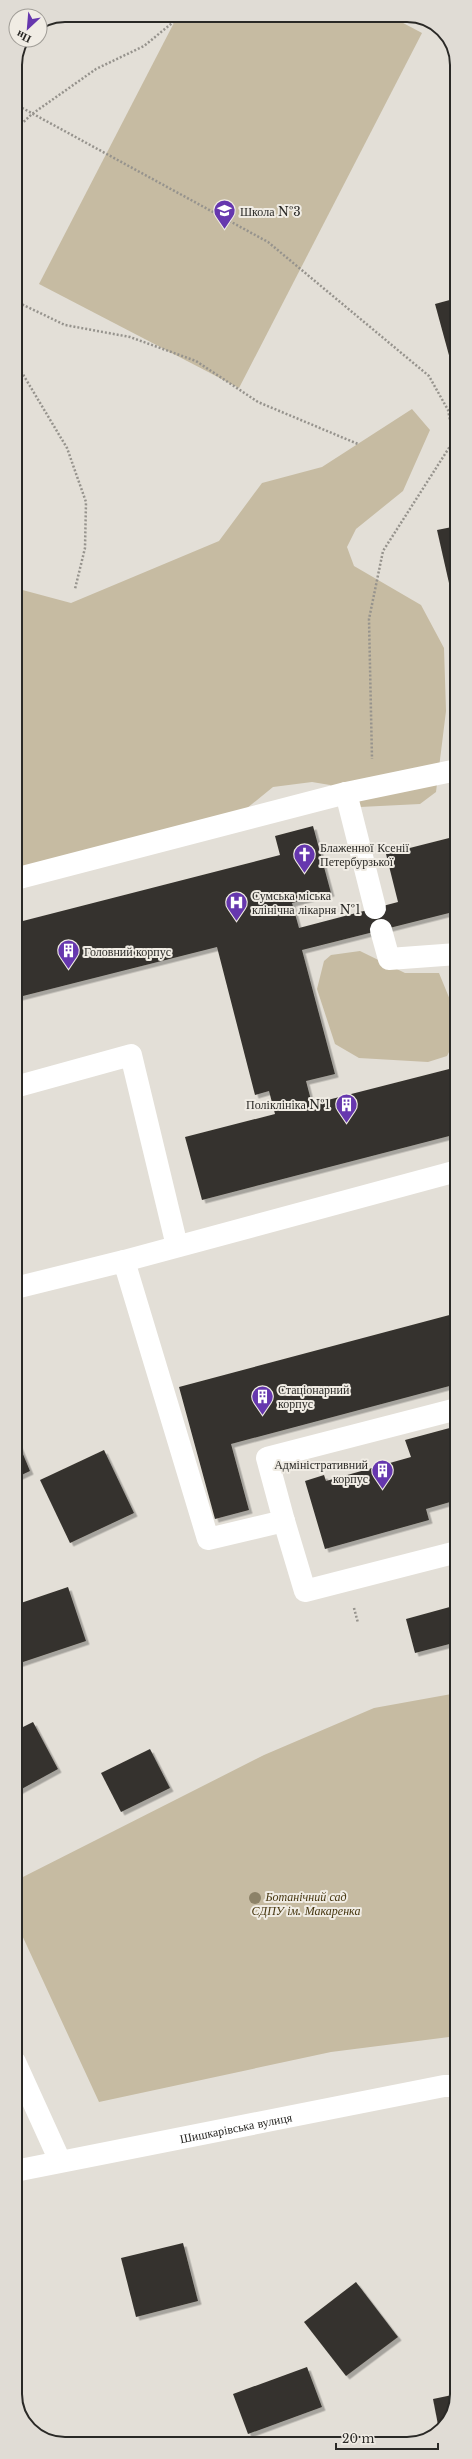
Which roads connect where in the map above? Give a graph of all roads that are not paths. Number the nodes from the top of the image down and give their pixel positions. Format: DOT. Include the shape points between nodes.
graph roads {
  1 [pos="450,771"];
  2 [pos="346,793"];
  3 [pos="22,877"];
  4 [pos="375,908"];
  5 [pos="381,930"];
  6 [pos="450,955"];
  7 [pos="22,1085"];
  8 [pos="450,1173"];
  9 [pos="177,1246"];
  10 [pos="124,1261"];
  11 [pos="22,1286"];
  12 [pos="450,1411"];
  13 [pos="284,1521"];
  14 [pos="450,1554"];
  15 [pos="22,2077"];
  16 [pos="450,2087"];
  17 [pos="60,2161"];
  18 [pos="22,2169"];
  1 -- 2 [label="street"];
  2 -- 3 [label="street"];
  2 -- 4 [label="street"];
  5 -- 6 [label="street" via="388,959"];
  7 -- 9 [label="street" via="131,1055"];
  8 -- 9 [label="street"];
  9 -- 10 [label="street"];
  10 -- 11 [label="street"];
  10 -- 13 [label="street" via="208,1539"];
  12 -- 13 [label="street" via="267,1458"];
  13 -- 14 [label="street" via="305,1591"];
  15 -- 17 [label="street"];
  16 -- 17 [label="street, Шишкарівська вулиця"];
  17 -- 18 [label="street, Шишкарівська вулиця"];
}
